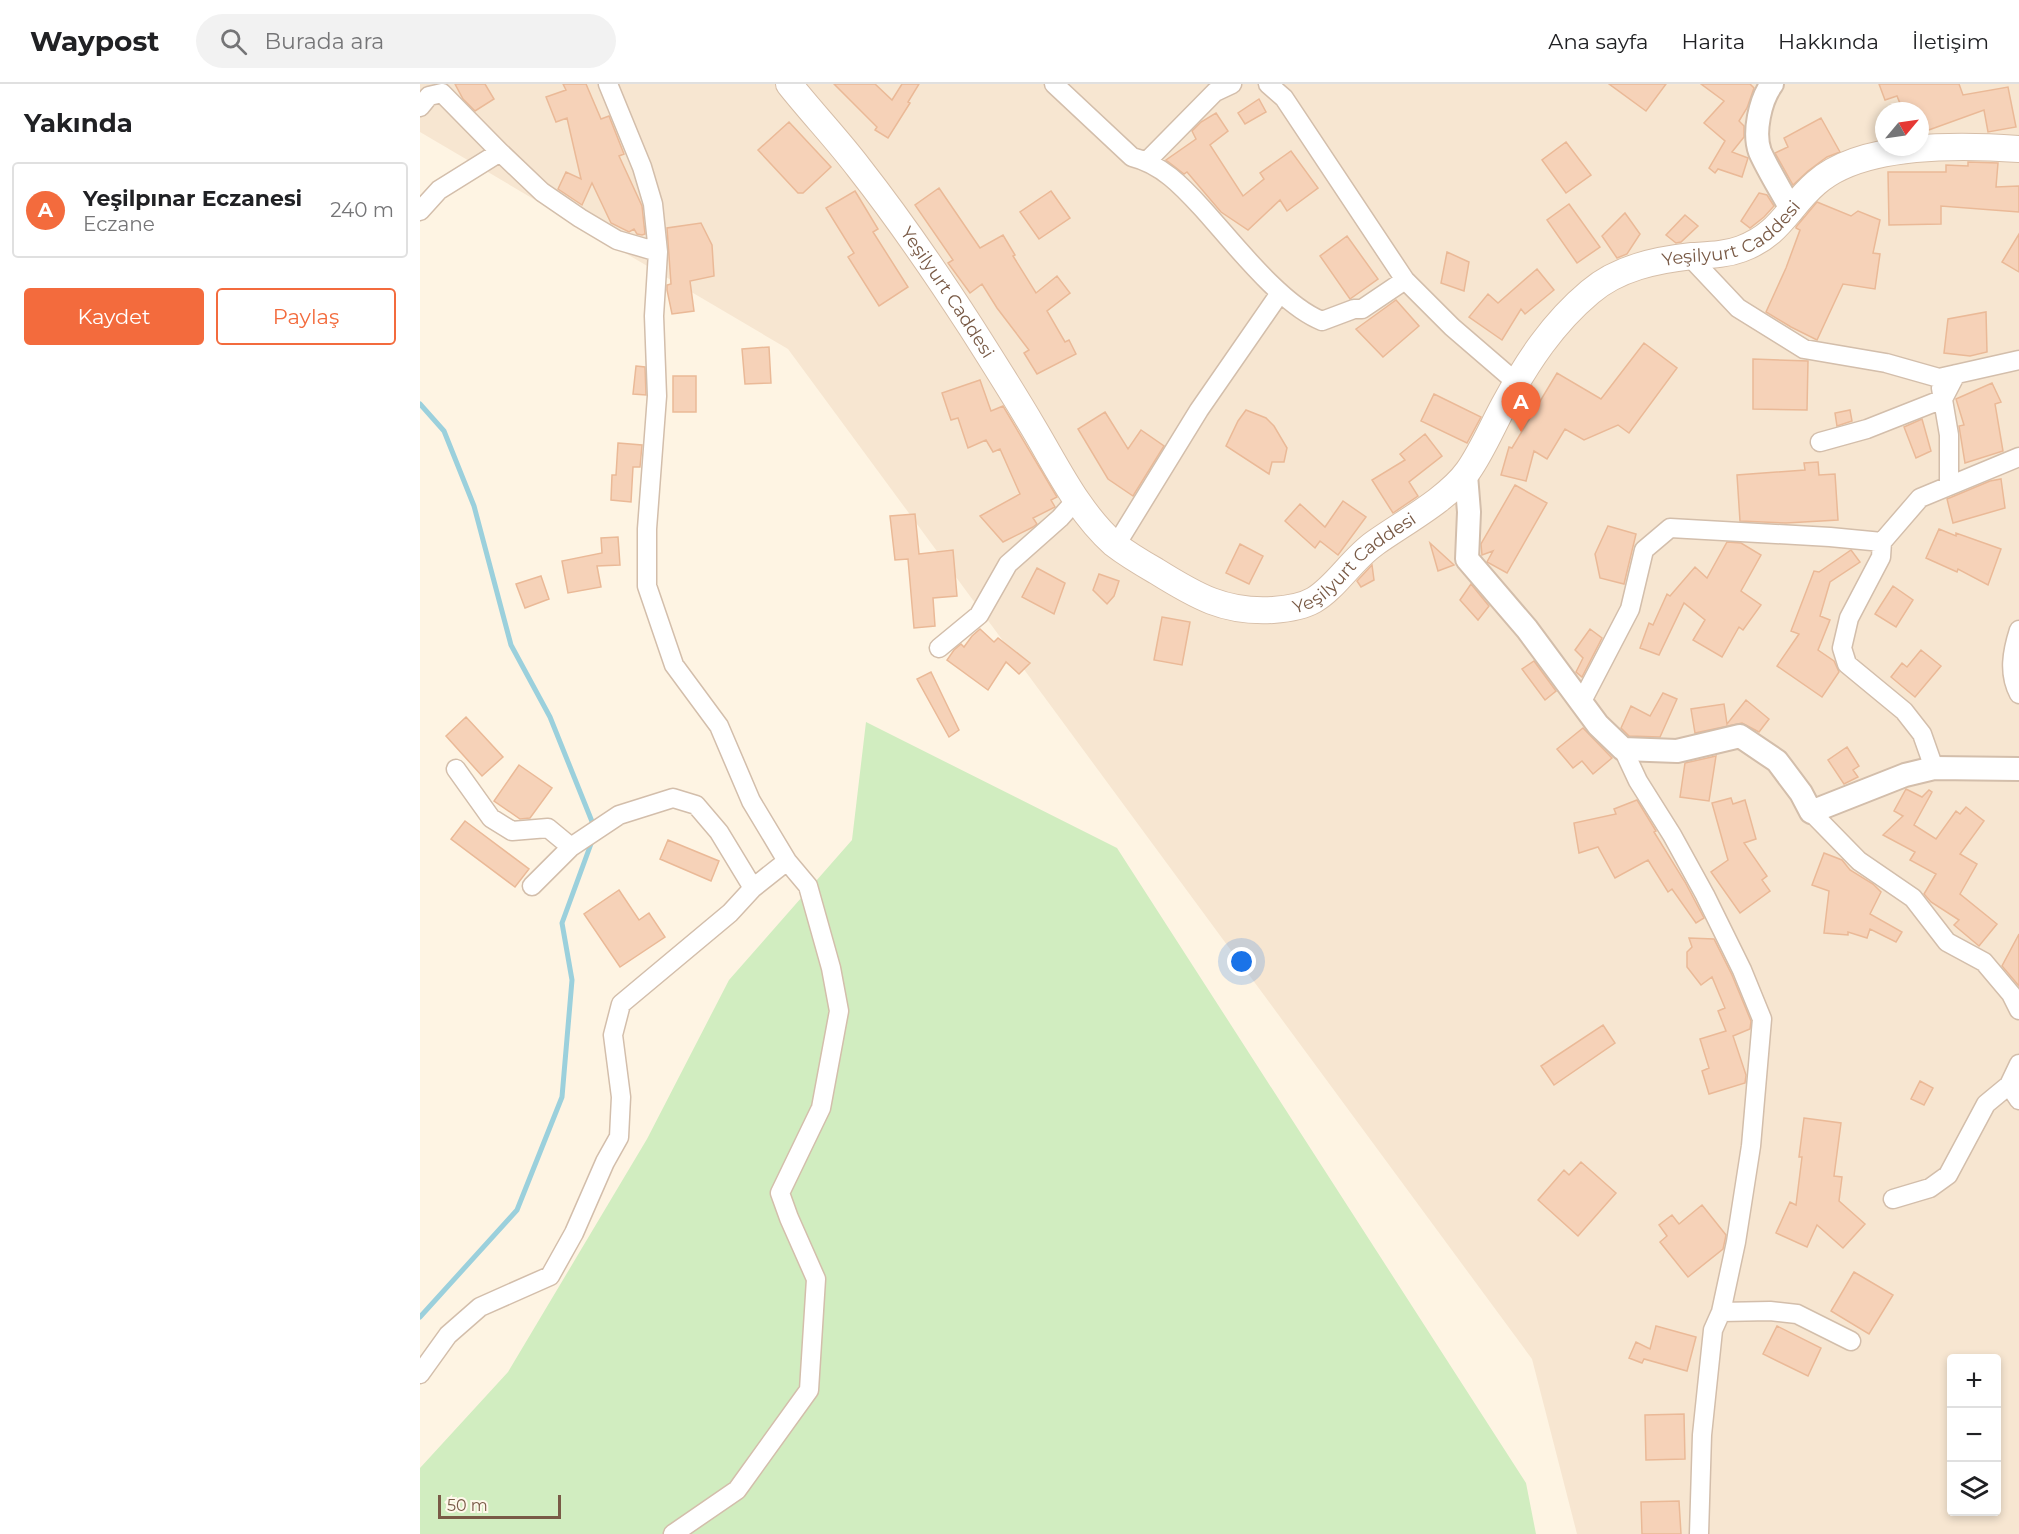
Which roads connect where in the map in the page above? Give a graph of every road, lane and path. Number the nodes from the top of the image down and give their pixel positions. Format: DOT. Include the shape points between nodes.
graph roads {
  1 [pos="608,84"];
  2 [pos="789,84"];
  3 [pos="1054,84"];
  4 [pos="1232,84"];
  5 [pos="1268,84"];
  6 [pos="1772,84"];
  7 [pos="420,107"];
  8 [pos="2019,149"];
  9 [pos="500,152"];
  10 [pos="1147,160"];
  11 [pos="420,211"];
  12 [pos="1792,211"];
  13 [pos="658,252"];
  14 [pos="1689,256"];
  15 [pos="1405,280"];
  16 [pos="1280,293"];
  17 [pos="2019,360"];
  18 [pos="1947,376"];
  19 [pos="1517,383"];
  20 [pos="1943,399"];
  21 [pos="1820,442"];
  22 [pos="2019,457"];
  23 [pos="1466,475"];
  24 [pos="1950,486"];
  25 [pos="1076,500"];
  26 [pos="1882,542"];
  27 [pos="1116,545"];
  28 [pos="2019,630"];
  29 [pos="939,648"];
  30 [pos="2019,694"];
  31 [pos="1581,703"];
  32 [pos="1623,749"];
  33 [pos="1934,768"];
  34 [pos="2019,769"];
  35 [pos="456,770"];
  36 [pos="1811,812"];
  37 [pos="571,847"];
  38 [pos="787,861"];
  39 [pos="532,886"];
  40 [pos="753,888"];
  41 [pos="2019,1010"];
  42 [pos="2019,1064"];
  43 [pos="2014,1093"];
  44 [pos="1893,1199"];
  45 [pos="1721,1312"];
  46 [pos="1851,1341"];
  47 [pos="420,1374"];
  48 [pos="673,1534"];
  49 [pos="1700,1534"];
  1 -- 13 [label="street" via="642,167 653,204"];
  2 -- 25 [label="main road, Yeşilyurt Caddesi" via="860,169 961,312"];
  3 -- 10 [label="street" via="1132,157"];
  4 -- 10 [label="street" via="1215,92"];
  5 -- 15 [label="street" via="1284,98"];
  6 -- 12 [label="street" via="1758,120 1759,150"];
  7 -- 9 [label="street" via="429,96 442,93"];
  8 -- 12 [label="main road, Yeşilyurt Caddesi" via="1948,146 1872,157 1833,171 1818,181"];
  9 -- 11 [label="street" via="439,190"];
  9 -- 13 [label="street" via="542,192 588,223 617,240"];
  10 -- 16 [label="street" via="1176,180"];
  12 -- 14 [label="main road, Yeşilyurt Caddesi" via="1778,227 1743,249"];
  13 -- 38 [label="street" via="654,316 657,396 647,528 647,586 674,665 719,726 751,801"];
  14 -- 18 [label="street" via="1738,308 1804,349"];
  14 -- 19 [label="main road, Yeşilyurt Caddesi" via="1630,268 1592,290 1545,338"];
  15 -- 16 [label="street" via="1362,309 1322,321"];
  15 -- 19 [label="street"];
  16 -- 27 [label="street" via="1199,410"];
  17 -- 18 [label="street"];
  18 -- 20 [label="street"];
  19 -- 23 [label="main road, Yeşilyurt Caddesi"];
  20 -- 21 [label="street" via="1867,429"];
  20 -- 24 [label="street" via="1949,435"];
  22 -- 24 [label="street"];
  23 -- 27 [label="main road, Yeşilyurt Caddesi" via="1363,551 1312,602 1292,608 1239,610 1210,602"];
  23 -- 31 [label="street" via="1467,560 1527,629"];
  24 -- 26 [label="street" via="1920,498"];
  25 -- 27 [label="main road, Yeşilyurt Caddesi"];
  25 -- 29 [label="street" via="1008,564 979,615"];
  26 -- 31 [label="street" via="1670,528 1644,550 1630,609"];
  26 -- 33 [label="street" via="1881,557 1849,618 1842,648 1846,664 1904,711 1922,734"];
  28 -- 30 [label="street" via="2012,652 2013,683"];
  31 -- 32 [label="street"];
  32 -- 36 [label="street" via="1677,751 1740,736 1777,761 1802,793"];
  32 -- 45 [label="street" via="1705,895 1762,1019 1751,1146"];
  33 -- 34 [label="street"];
  33 -- 36 [label="street" via="1897,778"];
  35 -- 37 [label="street" via="491,818 512,831 548,828"];
  36 -- 41 [label="street" via="1859,861 1913,898 1947,942 1984,962"];
  37 -- 39 [label="street"];
  37 -- 40 [label="street" via="619,814 673,798 696,805 719,832"];
  38 -- 40 [label="street"];
  38 -- 48 [label="street" via="808,886 839,1011 821,1108 780,1192 816,1279 809,1390 737,1490"];
  40 -- 47 [label="street" via="730,913 621,1004 613,1035 621,1097 619,1137 550,1276 480,1307 448,1335"];
  42 -- 43 [label="street"];
  43 -- 44 [label="street" via="1986,1104 1948,1175 1929,1188"];
  45 -- 46 [label="street" via="1797,1314"];
  45 -- 49 [label="street" via="1713,1330 1701,1435"];
}
